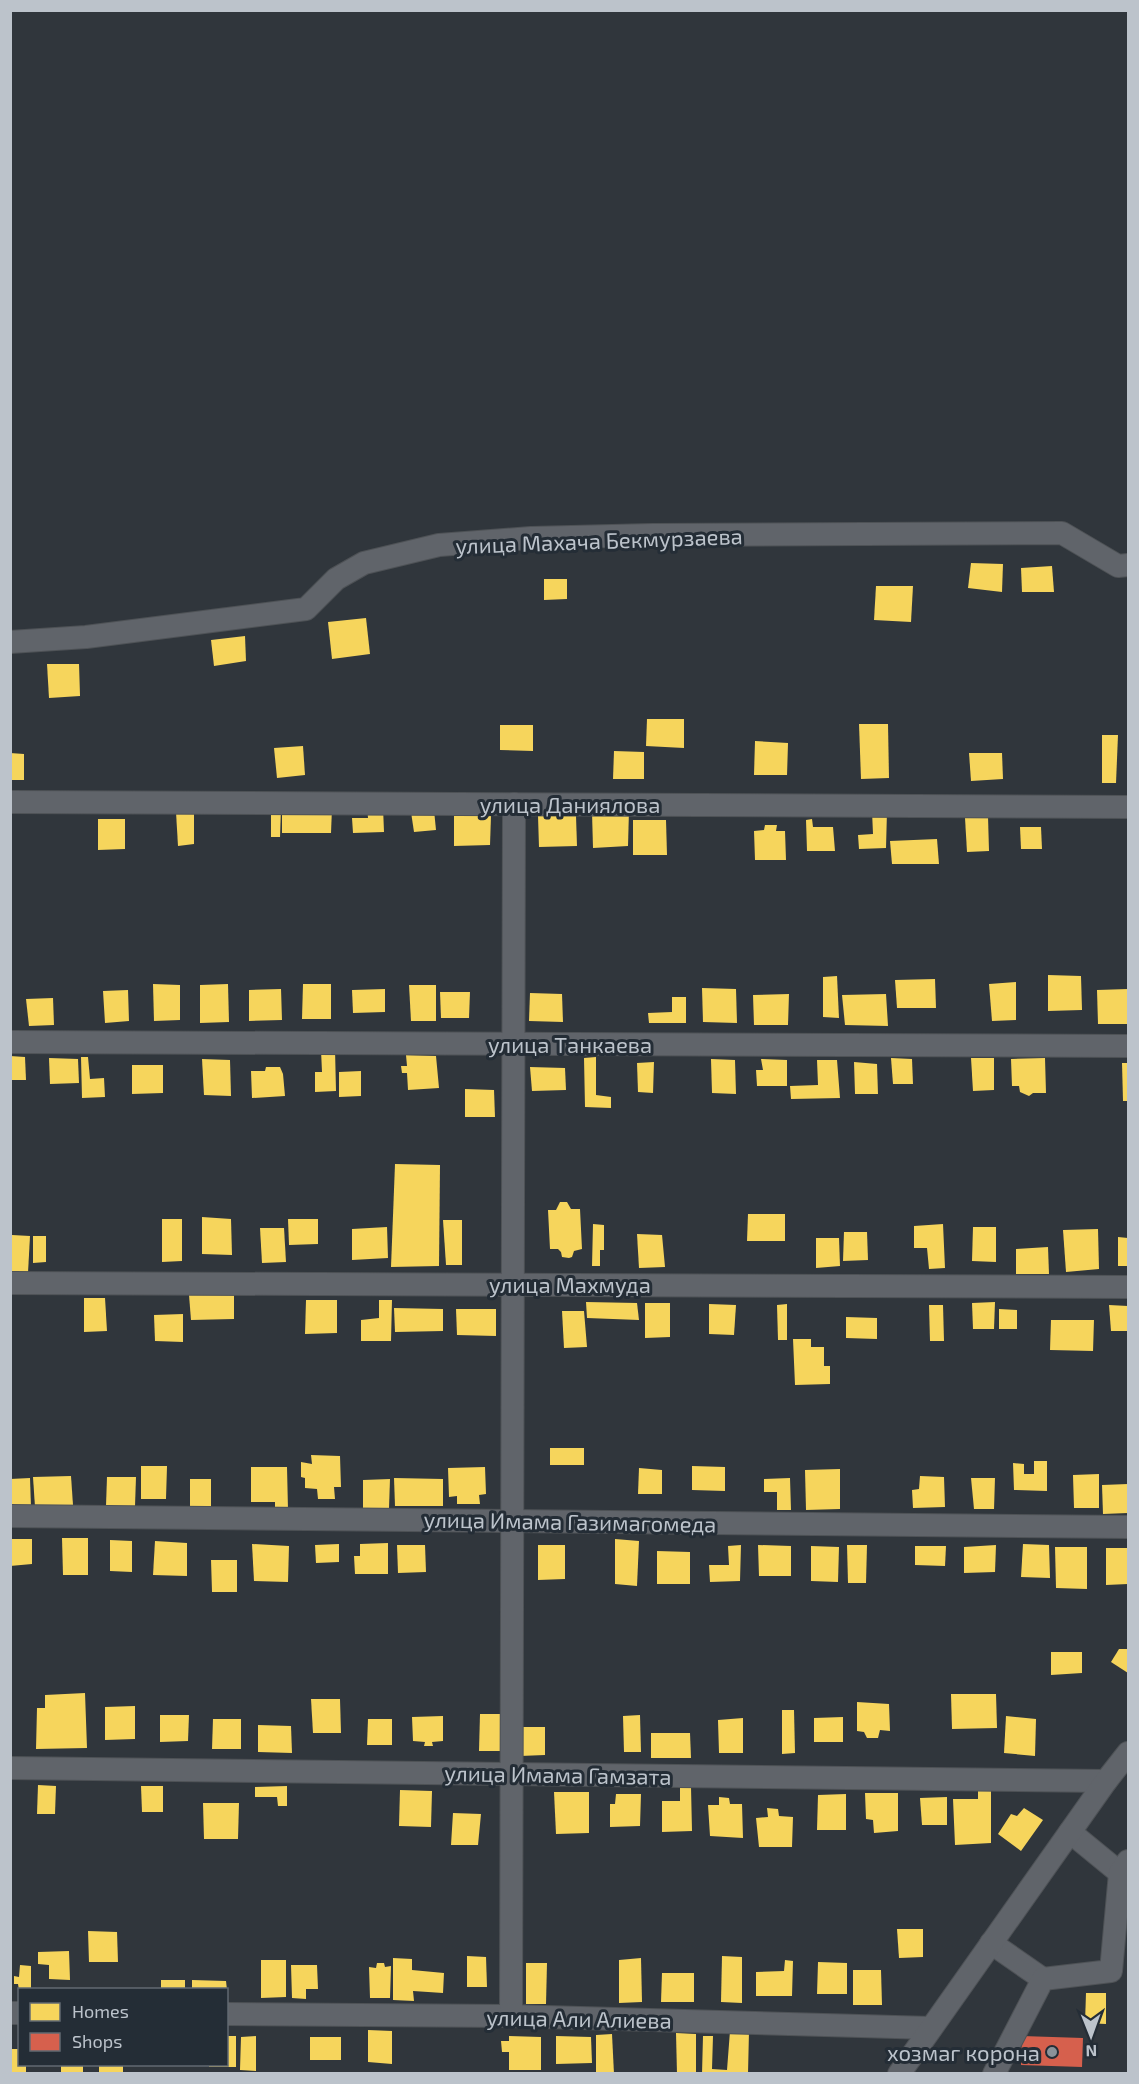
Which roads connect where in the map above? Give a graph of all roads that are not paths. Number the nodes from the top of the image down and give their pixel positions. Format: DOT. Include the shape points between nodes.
graph roads {
  1 [pos="1128,566"];
  2 [pos="10,642"];
  3 [pos="10,802"];
  4 [pos="514,804"];
  5 [pos="1128,807"];
  6 [pos="10,1042"];
  7 [pos="513,1043"];
  8 [pos="1128,1046"];
  9 [pos="10,1283"];
  10 [pos="512,1284"];
  11 [pos="1128,1287"];
  12 [pos="10,1516"];
  13 [pos="512,1520"];
  14 [pos="1128,1527"];
  15 [pos="1128,1753"];
  16 [pos="10,1768"];
  17 [pos="511,1773"];
  18 [pos="1106,1781"];
  19 [pos="1070,1832"];
  20 [pos="1124,1867"];
  21 [pos="991,1943"];
  22 [pos="1120,1971"];
  23 [pos="1043,1979"];
  24 [pos="228,2014"];
  25 [pos="511,2016"];
  26 [pos="930,2028"];
  27 [pos="899,2073"];
  28 [pos="994,2073"];
  1 -- 2 [label="street, улица Махача Бекмурзаева" via="1118,566 1062,533 531,538 439,545 364,563 336,579 306,609"];
  3 -- 4 [label="street, улица Даниялова"];
  4 -- 5 [label="street, улица Даниялова"];
  4 -- 7 [label="street"];
  6 -- 7 [label="street, улица Танкаева"];
  7 -- 8 [label="street, улица Танкаева"];
  7 -- 10 [label="street"];
  9 -- 10 [label="street, улица Махмуда"];
  10 -- 11 [label="street, улица Махмуда"];
  10 -- 13 [label="street"];
  12 -- 13 [label="street, улица Имама Газимагомеда"];
  13 -- 14 [label="street, улица Имама Газимагомеда"];
  13 -- 17 [label="street"];
  15 -- 18 [label="street"];
  16 -- 17 [label="street, улица Имама Гамзата"];
  17 -- 18 [label="street, улица Имама Гамзата"];
  17 -- 25 [label="street"];
  18 -- 19 [label="street"];
  19 -- 20 [label="street"];
  19 -- 21 [label="street"];
  20 -- 22 [label="street"];
  21 -- 23 [label="street"];
  21 -- 26 [label="street"];
  22 -- 23 [label="street"];
  23 -- 28 [label="street"];
  24 -- 25 [label="street, улица Али Алиева"];
  25 -- 26 [label="street, улица Али Алиева"];
  26 -- 27 [label="street"];
}
